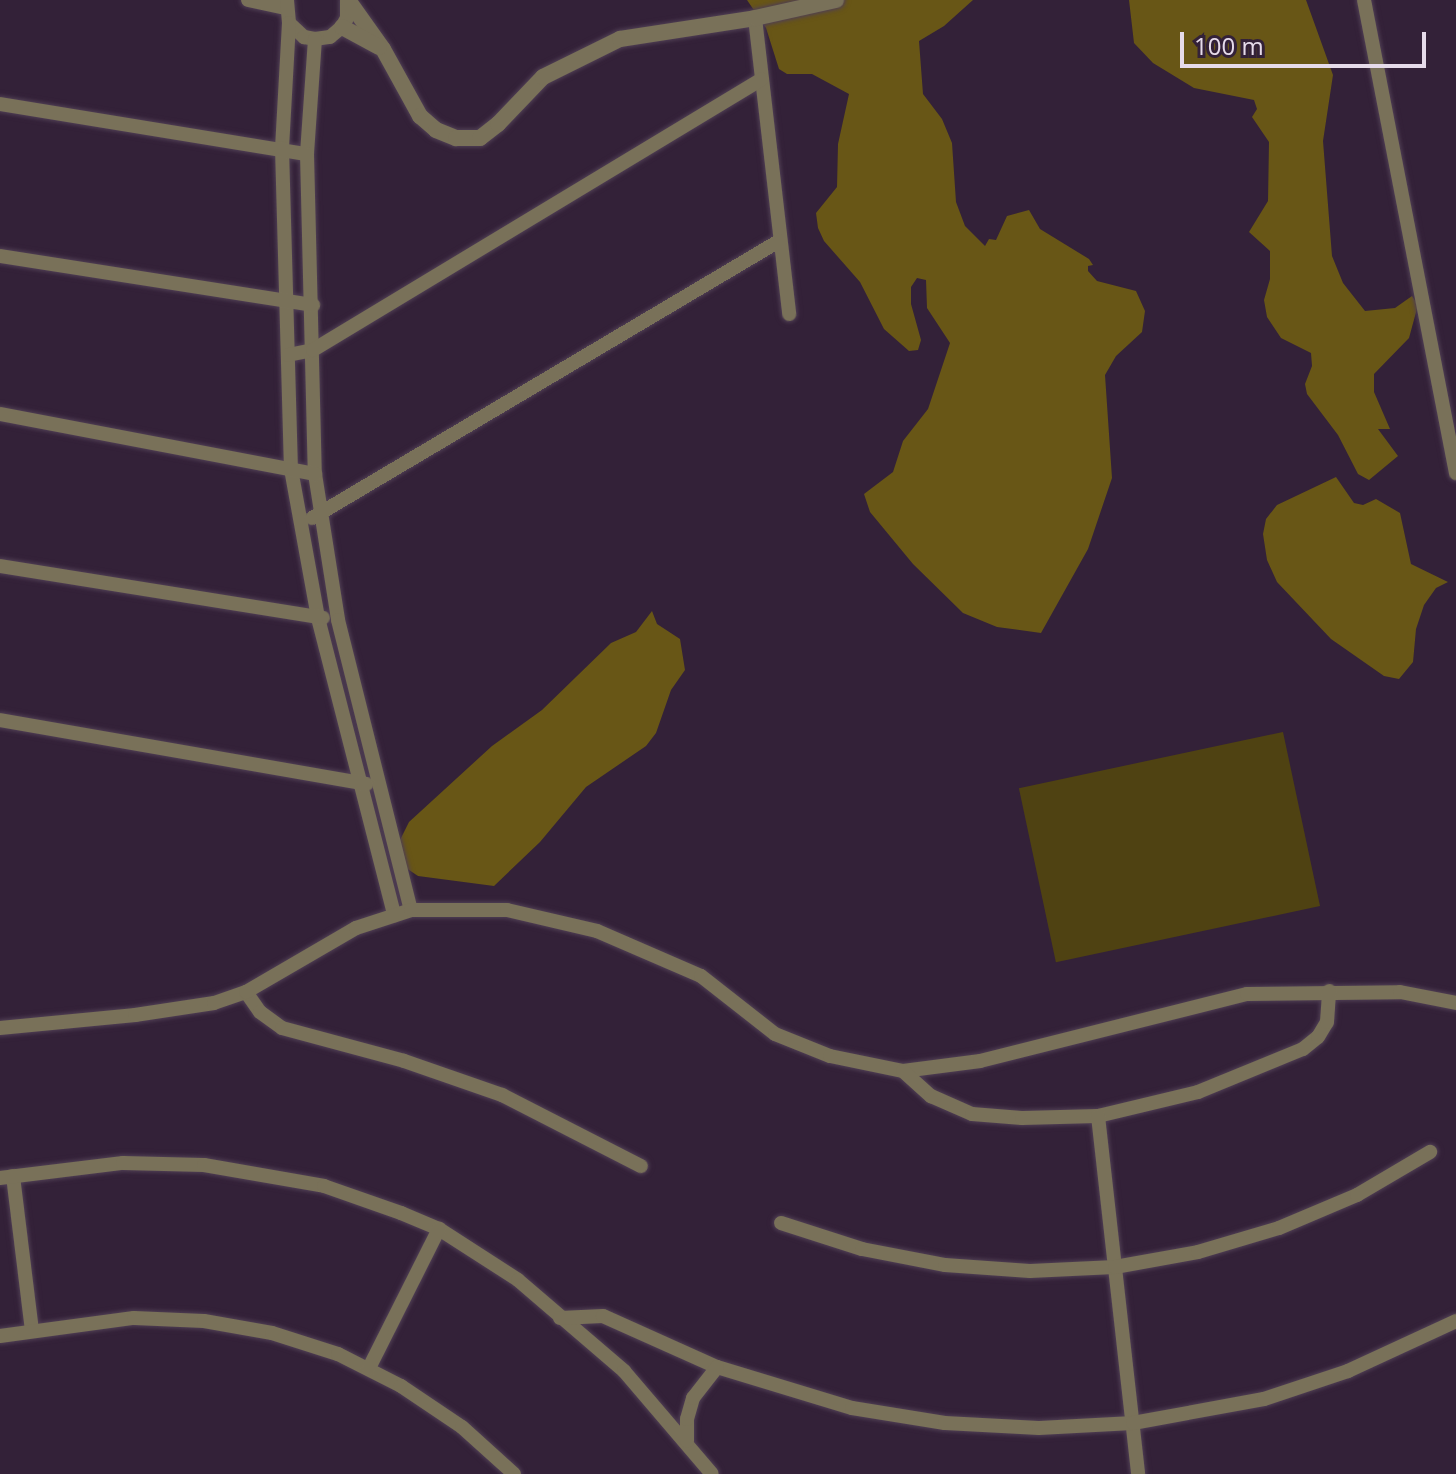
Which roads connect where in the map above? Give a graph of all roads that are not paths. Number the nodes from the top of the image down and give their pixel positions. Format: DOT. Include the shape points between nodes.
graph roads {
  1 [pos="248,0"];
  2 [pos="347,0"];
  3 [pos="836,0"];
  4 [pos="1364,0"];
  5 [pos="286,7"];
  6 [pos="755,18"];
  7 [pos="342,27"];
  8 [pos="315,39"];
  9 [pos="383,49"];
  10 [pos="762,79"];
  11 [pos="0,104"];
  12 [pos="282,148"];
  13 [pos="307,154"];
  14 [pos="779,241"];
  15 [pos="0,256"];
  16 [pos="287,300"];
  17 [pos="313,305"];
  18 [pos="789,314"];
  19 [pos="313,350"];
  20 [pos="288,355"];
  21 [pos="0,414"];
  22 [pos="291,469"];
  23 [pos="1456,473"];
  24 [pos="315,474"];
  25 [pos="320,516"];
  26 [pos="301,522"];
  27 [pos="0,566"];
  28 [pos="318,618"];
  29 [pos="338,620"];
  30 [pos="0,720"];
  31 [pos="360,784"];
  32 [pos="377,785"];
  33 [pos="411,910"];
  34 [pos="394,915"];
  35 [pos="1329,991"];
  36 [pos="246,992"];
  37 [pos="1456,1003"];
  38 [pos="0,1028"];
  39 [pos="903,1071"];
  40 [pos="1098,1116"];
  41 [pos="1430,1152"];
  42 [pos="641,1166"];
  43 [pos="7,1177"];
  44 [pos="781,1223"];
  45 [pos="439,1229"];
  46 [pos="1115,1267"];
  47 [pos="560,1318"];
  48 [pos="1456,1321"];
  49 [pos="32,1331"];
  50 [pos="0,1336"];
  51 [pos="717,1367"];
  52 [pos="369,1368"];
  53 [pos="1133,1423"];
  54 [pos="687,1441"];
  55 [pos="514,1474"];
  56 [pos="712,1474"];
  57 [pos="1138,1474"];
  1 -- 5 [label="street"];
  2 -- 7 [label="street"];
  2 -- 9 [label="street"];
  3 -- 6 [label="street"];
  4 -- 23 [label="street"];
  5 -- 8 [label="street" via="304,37"];
  5 -- 12 [label="street"];
  6 -- 9 [label="street" via="620,39 543,77 480,138 456,138 420,116"];
  6 -- 10 [label="street"];
  7 -- 8 [label="street" via="330,37"];
  7 -- 9 [label="street"];
  8 -- 13 [label="street"];
  10 -- 14 [label="street"];
  10 -- 19 [label="street"];
  11 -- 12 [label="street"];
  12 -- 13 [label="street"];
  12 -- 16 [label="street"];
  13 -- 17 [label="street"];
  14 -- 18 [label="street"];
  14 -- 25 [label="street"];
  15 -- 16 [label="street"];
  16 -- 17 [label="street"];
  16 -- 20 [label="street"];
  17 -- 19 [label="street"];
  19 -- 20 [label="street"];
  19 -- 24 [label="street"];
  20 -- 22 [label="street"];
  21 -- 22 [label="street"];
  22 -- 24 [label="street"];
  22 -- 26 [label="street"];
  24 -- 25 [label="street"];
  25 -- 26 [label="street"];
  25 -- 29 [label="street"];
  26 -- 28 [label="street"];
  27 -- 28 [label="street"];
  28 -- 29 [label="street"];
  28 -- 31 [label="street"];
  29 -- 32 [label="street"];
  30 -- 31 [label="street"];
  31 -- 32 [label="street"];
  31 -- 34 [label="street"];
  32 -- 33 [label="street"];
  33 -- 34 [label="street"];
  33 -- 39 [label="street" via="507,910 597,931 701,976 775,1034 830,1056"];
  34 -- 36 [label="street" via="356,928"];
  35 -- 37 [label="street" via="1400,992"];
  35 -- 39 [label="street" via="1247,994 980,1061"];
  35 -- 40 [label="street" via="1327,1022 1303,1049 1198,1092"];
  36 -- 38 [label="street" via="214,1003 135,1015"];
  36 -- 42 [label="street" via="260,1012 282,1028 478,1086"];
  39 -- 40 [label="street" via="931,1096 972,1114"];
  40 -- 46 [label="street"];
  41 -- 46 [label="street" via="1357,1195 1279,1228 1198,1252"];
  43 -- 45 [label="street" via="123,1163 244,1170 324,1186"];
  43 -- 49 [label="street"];
  44 -- 46 [label="street" via="862,1249 945,1265 1030,1271"];
  45 -- 47 [label="street" via="518,1280"];
  45 -- 52 [label="street"];
  46 -- 53 [label="street"];
  47 -- 51 [label="street" via="603,1316"];
  47 -- 54 [label="street" via="624,1371"];
  48 -- 53 [label="street" via="1389,1355 1306,1386 1220,1409"];
  49 -- 50 [label="street"];
  49 -- 52 [label="street" via="134,1318 204,1321 272,1333"];
  51 -- 53 [label="street" via="852,1408 945,1423 1039,1428"];
  51 -- 54 [label="street" via="693,1398"];
  52 -- 55 [label="street" via="452,1419"];
  53 -- 57 [label="street"];
  54 -- 56 [label="street"];
}
